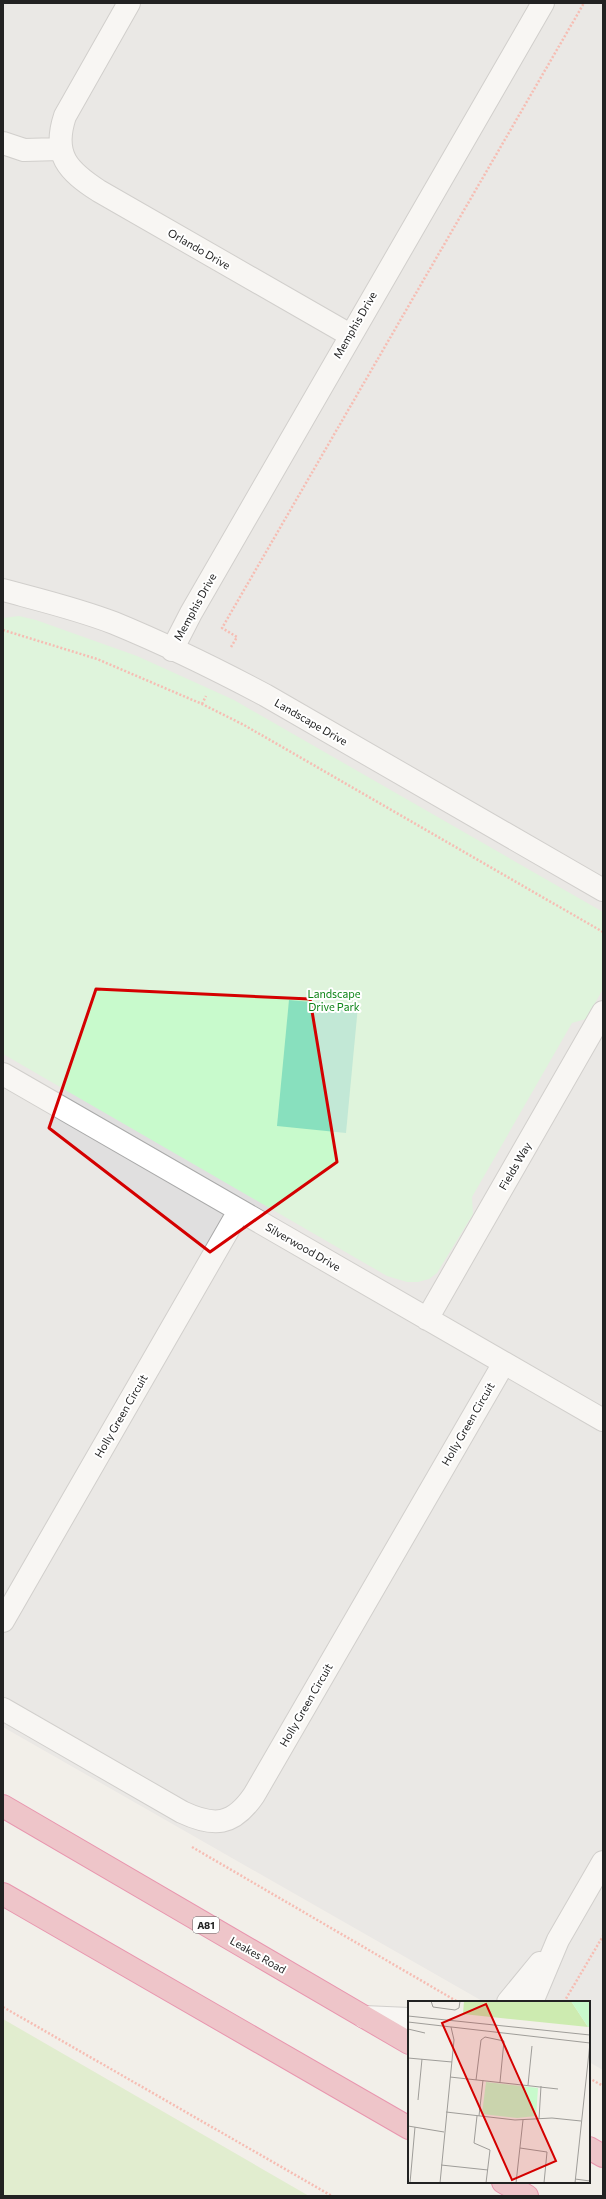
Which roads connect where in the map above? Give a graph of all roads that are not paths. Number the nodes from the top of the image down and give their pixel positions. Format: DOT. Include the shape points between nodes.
graph roads {
  1 [pos="129,3"];
  2 [pos="543,3"];
  3 [pos="3,144"];
  4 [pos="60,149"];
  5 [pos="350,335"];
  6 [pos="3,590"];
  7 [pos="172,650"];
  8 [pos="603,890"];
  9 [pos="603,1012"];
  10 [pos="3,1074"];
  11 [pos="240,1211"];
  12 [pos="427,1319"];
  13 [pos="504,1363"];
  14 [pos="603,1420"];
  15 [pos="3,1621"];
  16 [pos="3,1709"];
  17 [pos="3,1806"];
  18 [pos="603,1862"];
  19 [pos="3,1894"];
  20 [pos="558,1940"];
  21 [pos="509,2001"];
  22 [pos="532,2001"];
  23 [pos="364,2017"];
  24 [pos="408,2019"];
  25 [pos="408,2042"];
  26 [pos="408,2127"];
  27 [pos="590,2149"];
  28 [pos="603,2156"];
  29 [pos="504,2183"];
  30 [pos="527,2196"];
  1 -- 4 [label="street" via="65,116"];
  2 -- 5 [label="street, Memphis Drive"];
  3 -- 4 [label="street" via="24,150"];
  4 -- 5 [label="street, Orlando Drive" via="72,171 88,184"];
  5 -- 7 [label="street, Memphis Drive"];
  6 -- 7 [label="street, Landscape Drive" via="113,623"];
  7 -- 8 [label="street, Landscape Drive" via="265,695"];
  9 -- 12 [label="street, Fields Way"];
  10 -- 11 [label="street, Silverwood Drive"];
  11 -- 12 [label="street, Silverwood Drive"];
  11 -- 15 [label="street, Holly Green Circuit"];
  12 -- 13 [label="street, Silverwood Drive"];
  13 -- 14 [label="street, Silverwood Drive"];
  13 -- 16 [label="street, Holly Green Circuit" via="254,1796 237,1816 218,1821 195,1818"];
  17 -- 23 [label="highway, Leakes Road / A81"];
  18 -- 20 [label="street"];
  19 -- 26 [label="highway"];
  20 -- 21 [label="street"];
  20 -- 22 [label="street"];
  23 -- 24 [label="street"];
  23 -- 25 [label="highway, Leakes Road / A81"];
  27 -- 28 [label="highway"];
  29 -- 30 [label="highway"];
}
